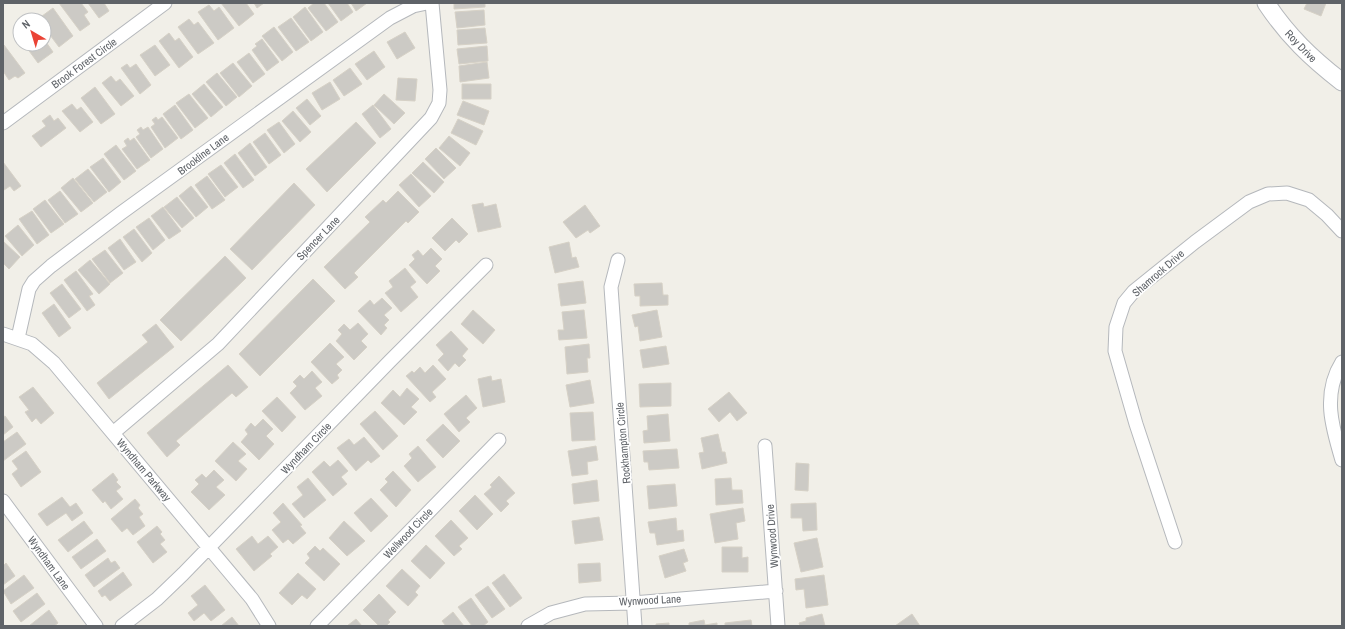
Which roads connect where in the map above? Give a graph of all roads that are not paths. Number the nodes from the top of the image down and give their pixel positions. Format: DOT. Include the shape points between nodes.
graph roads {
  1 [pos="165,3"];
  2 [pos="427,3"];
  3 [pos="432,3"];
  4 [pos="1266,3"];
  5 [pos="1342,82"];
  6 [pos="3,123"];
  7 [pos="1342,231"];
  8 [pos="618,260"];
  9 [pos="486,265"];
  10 [pos="3,334"];
  11 [pos="18,338"];
  12 [pos="1342,362"];
  13 [pos="113,433"];
  14 [pos="499,440"];
  15 [pos="765,446"];
  16 [pos="1342,460"];
  17 [pos="3,501"];
  18 [pos="1175,542"];
  19 [pos="208,548"];
  20 [pos="776,591"];
  21 [pos="633,603"];
  22 [pos="96,626"];
  23 [pos="122,626"];
  24 [pos="269,626"];
  25 [pos="317,626"];
  26 [pos="528,626"];
  27 [pos="635,626"];
  28 [pos="778,626"];
  1 -- 6 [label="street, Brook Forest Circle"];
  2 -- 11 [label="street, Brookline Lane" via="403,10 384,23 51,266 28,289"];
  3 -- 13 [label="street, Spencer Lane" via="440,90 439,103 431,118 218,344"];
  4 -- 5 [label="street, Roy Drive" via="1287,34 1316,62"];
  7 -- 18 [label="street, Shamrock Drive" via="1309,200 1287,193 1268,194 1249,202 1195,242 1134,291 1124,303 1116,327 1115,351"];
  8 -- 21 [label="street, Rockhampton Circle" via="612,287"];
  9 -- 19 [label="street, Wyndham Circle"];
  10 -- 11 [label="street, Wyndham Parkway"];
  11 -- 13 [label="street, Wyndham Parkway" via="32,344 54,363"];
  12 -- 16 [label="street" via="1334,380 1329,402 1330,418"];
  13 -- 19 [label="street, Wyndham Parkway"];
  14 -- 25 [label="street, Wellwood Circle"];
  15 -- 20 [label="street, Wynwood Drive"];
  17 -- 22 [label="street, Wyndham Lane"];
  19 -- 23 [label="street, Wyndham Circle" via="157,599"];
  19 -- 24 [label="street, Wyndham Parkway" via="252,600"];
  20 -- 21 [label="street, Wynwood Lane"];
  20 -- 28 [label="street, Wynwood Drive"];
  21 -- 26 [label="street, Wynwood Lane" via="606,602 564,608"];
  21 -- 27 [label="street, Rockhampton Circle"];
}
